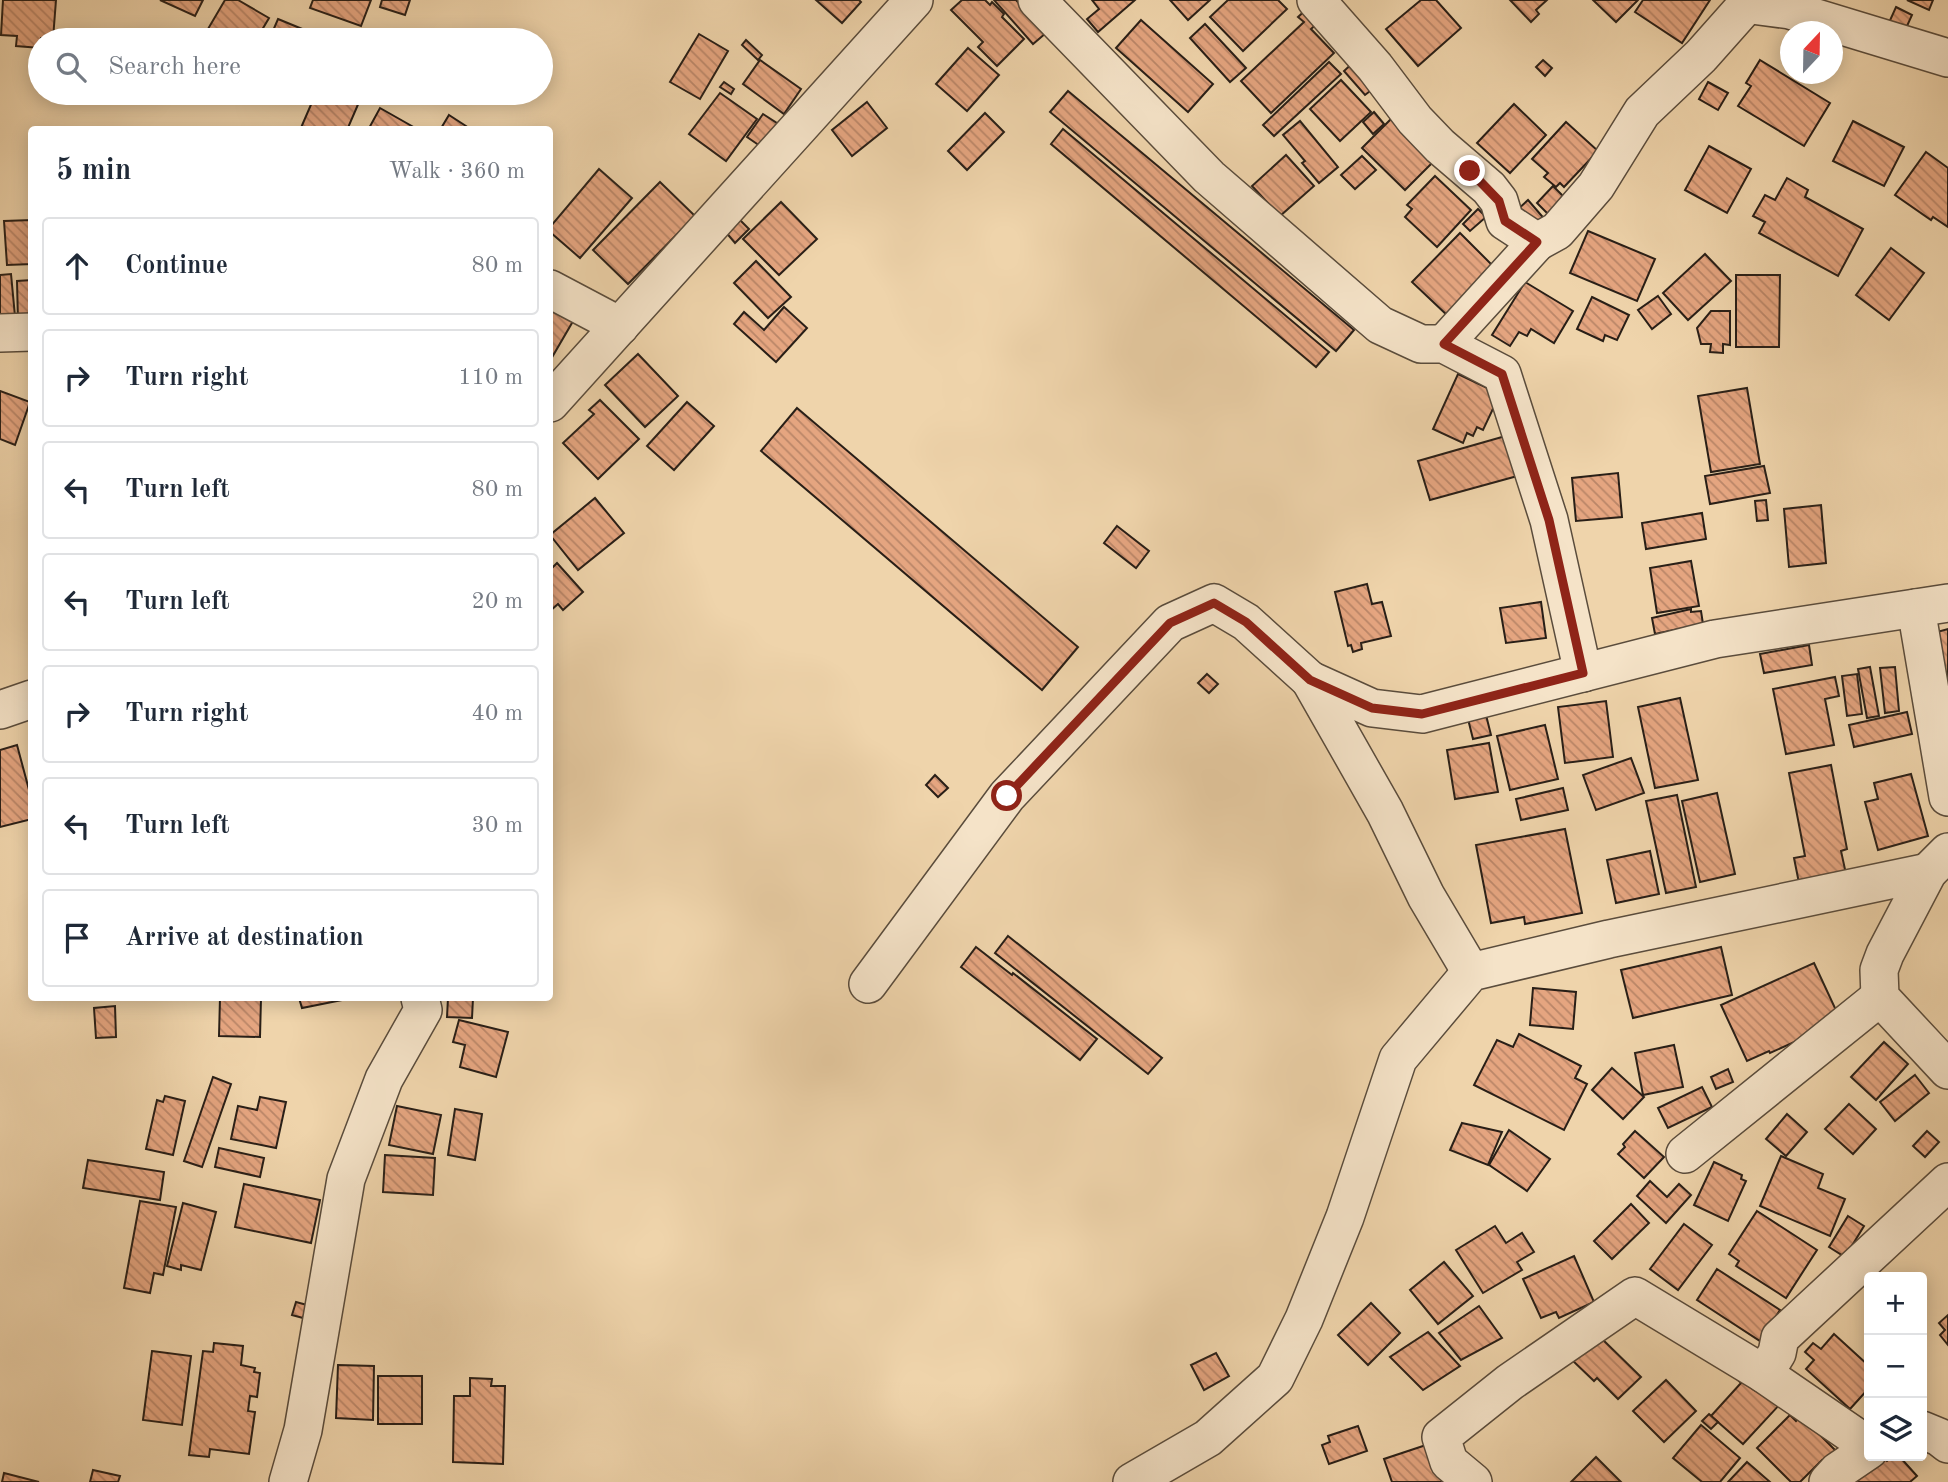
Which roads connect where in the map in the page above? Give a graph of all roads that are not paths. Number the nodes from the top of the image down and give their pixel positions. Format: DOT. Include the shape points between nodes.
graph roads {
  1 [pos="914,0"];
  2 [pos="1037,0"];
  3 [pos="1316,0"];
  4 [pos="1748,1"];
  5 [pos="1948,58"];
  6 [pos="1537,242"];
  7 [pos="553,291"];
  8 [pos="620,326"];
  9 [pos="28,332"];
  10 [pos="0,333"];
  11 [pos="1444,344"];
  12 [pos="553,400"];
  13 [pos="1932,605"];
  14 [pos="1583,673"];
  15 [pos="1310,680"];
  16 [pos="28,700"];
  17 [pos="0,710"];
  18 [pos="1948,797"];
  19 [pos="1938,862"];
  20 [pos="1471,972"];
  21 [pos="867,985"];
  22 [pos="1880,997"];
  23 [pos="420,1001"];
  24 [pos="1948,1070"];
  25 [pos="1685,1154"];
  26 [pos="1948,1182"];
  27 [pos="1764,1374"];
  28 [pos="1927,1432"];
  29 [pos="1864,1444"];
  30 [pos="1948,1444"];
  31 [pos="1864,1452"];
  32 [pos="288,1482"];
  33 [pos="1132,1482"];
  34 [pos="1473,1482"];
  35 [pos="1828,1482"];
  1 -- 8 [label="street"];
  2 -- 11 [label="street" via="1209,177 1355,304 1380,325 1421,344"];
  3 -- 6 [label="street" via="1415,120 1489,188 1505,221"];
  4 -- 5 [label="street"];
  4 -- 6 [label="street" via="1701,56 1642,111 1596,186 1557,231"];
  6 -- 11 [label="street"];
  7 -- 8 [label="street"];
  8 -- 12 [label="street"];
  9 -- 10 [label="street"];
  11 -- 14 [label="street" via="1502,374 1549,520"];
  13 -- 14 [label="street" via="1715,639"];
  13 -- 18 [label="street"];
  14 -- 15 [label="street" via="1422,714 1372,708"];
  15 -- 20 [label="street"];
  15 -- 21 [label="street" via="1246,622 1214,603 1170,623 1007,796"];
  16 -- 17 [label="street"];
  19 -- 20 [label="street"];
  19 -- 22 [label="street" via="1885,954 1879,970"];
  20 -- 33 [label="street" via="1398,1059 1345,1217 1275,1378 1208,1438"];
  22 -- 24 [label="street"];
  22 -- 25 [label="street"];
  23 -- 32 [label="street" via="423,1010 384,1079 346,1179 303,1430"];
  26 -- 27 [label="street" via="1780,1338"];
  27 -- 29 [label="street"];
  27 -- 34 [label="street" via="1634,1296 1510,1382 1441,1437 1449,1462"];
  28 -- 30 [label="street"];
  31 -- 35 [label="street"];
}
